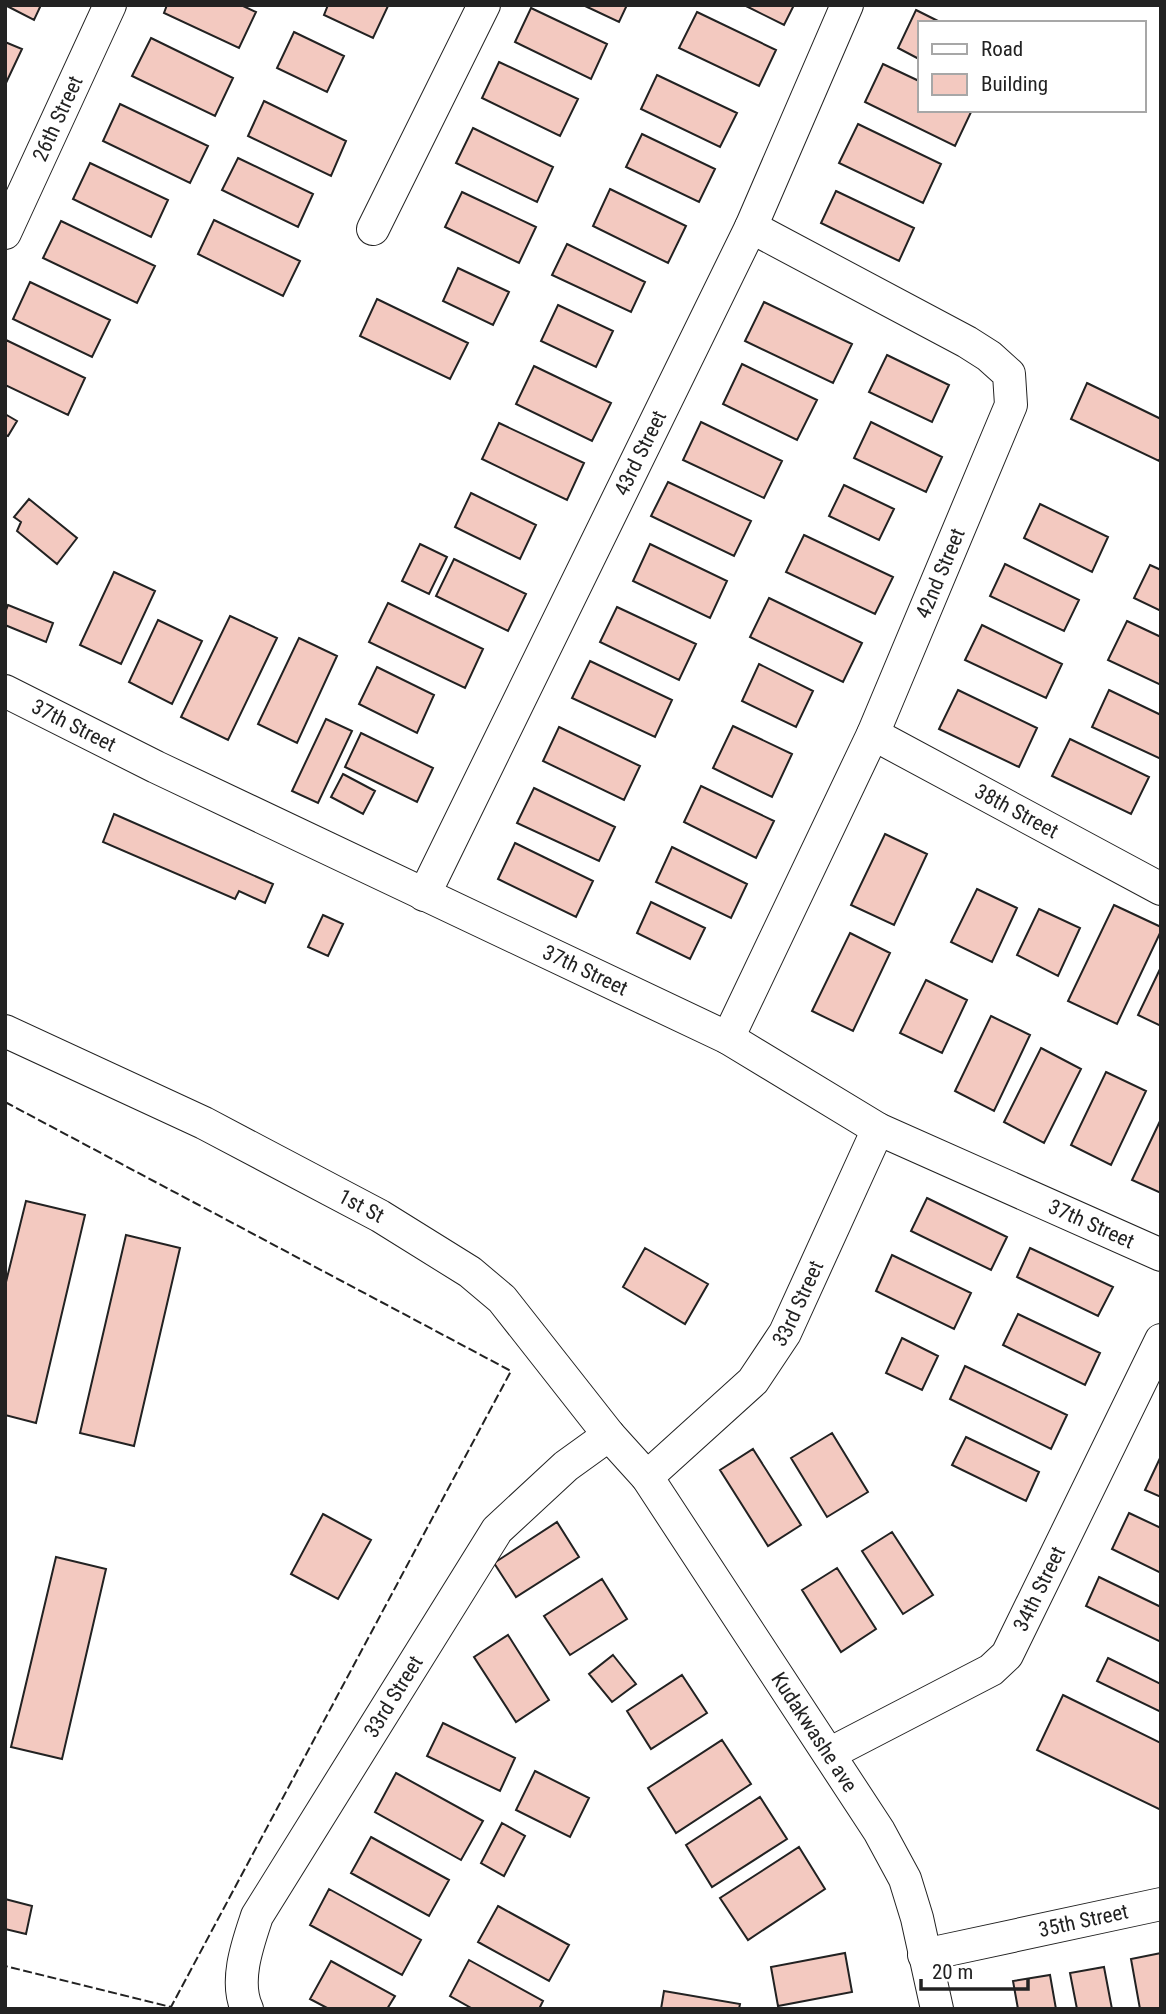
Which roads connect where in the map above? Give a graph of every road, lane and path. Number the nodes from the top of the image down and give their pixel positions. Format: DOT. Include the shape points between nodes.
graph roads {
  1 [pos="110,5"];
  2 [pos="484,5"];
  3 [pos="847,5"];
  4 [pos="8,222"];
  5 [pos="751,227"];
  6 [pos="373,229"];
  7 [pos="5,691"];
  8 [pos="873,734"];
  9 [pos="1161,889"];
  10 [pos="424,895"];
  11 [pos="5,1031"];
  12 [pos="729,1038"];
  13 [pos="878,1129"];
  14 [pos="1161,1255"];
  15 [pos="1161,1340"];
  16 [pos="610,1435"];
  17 [pos="647,1476"];
  18 [pos="830,1754"];
  19 [pos="1161,1903"];
  20 [pos="924,1955"];
  21 [pos="245,2004"];
  22 [pos="937,2009"];
  1 -- 4 [label="street, 26th Street"];
  2 -- 6 [label="street"];
  3 -- 5 [label="street, 43rd Street"];
  5 -- 8 [label="street, 42nd Street" via="967,342 1009,374 1011,405"];
  5 -- 10 [label="street, 43rd Street"];
  7 -- 10 [label="street, 37th Street"];
  8 -- 9 [label="street, 38th Street"];
  8 -- 12 [label="street, 42nd Street"];
  10 -- 12 [label="street, 37th Street"];
  11 -- 16 [label="street, 1st St" via="204,1123 380,1216 470,1272 502,1299"];
  12 -- 13 [label="street, 37th Street"];
  13 -- 14 [label="street, 37th Street"];
  13 -- 17 [label="street, 33rd Street" via="767,1363 753,1381"];
  15 -- 18 [label="street, 34th Street" via="1007,1655 991,1671"];
  16 -- 17 [label="street, 1st St"];
  16 -- 21 [label="street, 33rd Street" via="566,1466 497,1530 257,1916 243,1957"];
  17 -- 18 [label="street, Kudakwashe ave"];
  18 -- 20 [label="street, Kudakwashe ave" via="905,1880"];
  19 -- 20 [label="street, 35th Street"];
  20 -- 22 [label="street, Kudakwashe ave"];
}
